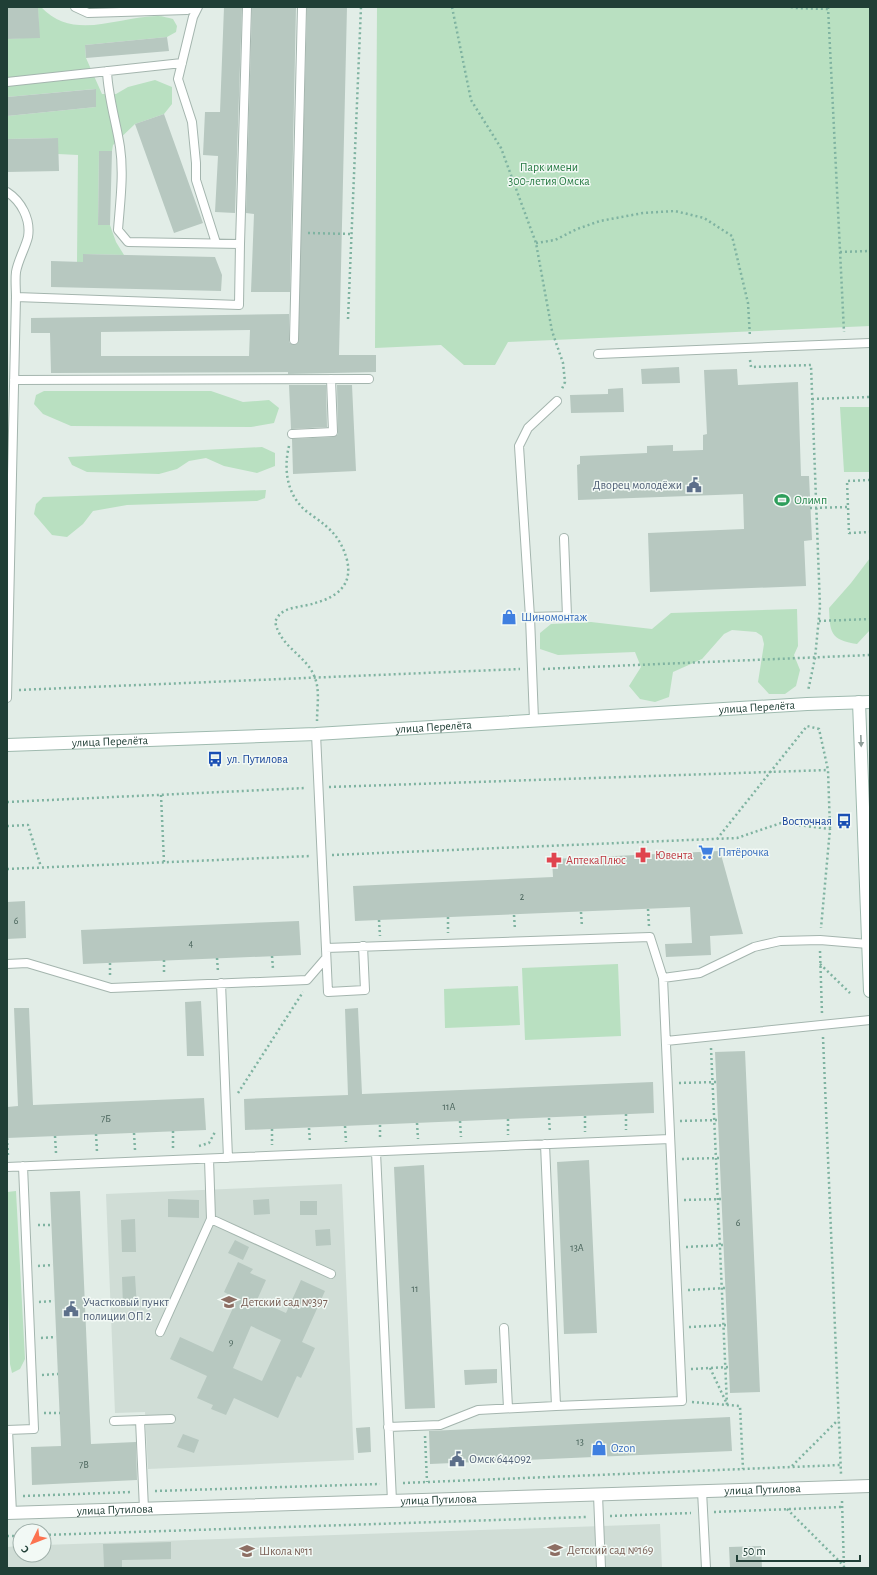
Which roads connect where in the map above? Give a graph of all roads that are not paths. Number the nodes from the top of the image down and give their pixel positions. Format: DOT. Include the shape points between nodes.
graph roads {
  1 [pos="76,7"];
  2 [pos="194,7"];
  3 [pos="198,7"];
  4 [pos="247,7"];
  5 [pos="302,7"];
  6 [pos="182,63"];
  7 [pos="107,71"];
  8 [pos="7,82"];
  9 [pos="7,192"];
  10 [pos="216,244"];
  11 [pos="240,244"];
  12 [pos="16,297"];
  13 [pos="294,340"];
  14 [pos="870,343"];
  15 [pos="598,354"];
  16 [pos="331,379"];
  17 [pos="369,379"];
  18 [pos="14,380"];
  19 [pos="557,401"];
  20 [pos="292,434"];
  21 [pos="564,538"];
  22 [pos="530,617"];
  23 [pos="7,658"];
  24 [pos="7,690"];
  25 [pos="7,698"];
  26 [pos="865,702"];
  27 [pos="534,720"];
  28 [pos="316,734"];
  29 [pos="7,745"];
  30 [pos="867,843"];
  31 [pos="868,944"];
  32 [pos="363,946"];
  33 [pos="326,948"];
  34 [pos="326,958"];
  35 [pos="7,964"];
  36 [pos="663,978"];
  37 [pos="220,983"];
  38 [pos="870,991"];
  39 [pos="870,1020"];
  40 [pos="666,1041"];
  41 [pos="670,1139"];
  42 [pos="545,1144"];
  43 [pos="376,1152"];
  44 [pos="228,1158"];
  45 [pos="209,1159"];
  46 [pos="23,1166"];
  47 [pos="8,1167"];
  48 [pos="212,1219"];
  49 [pos="331,1274"];
  50 [pos="504,1328"];
  51 [pos="160,1332"];
  52 [pos="556,1406"];
  53 [pos="508,1408"];
  54 [pos="172,1418"];
  55 [pos="140,1420"];
  56 [pos="114,1421"];
  57 [pos="388,1427"];
  58 [pos="8,1430"];
  59 [pos="870,1486"];
  60 [pos="702,1491"];
  61 [pos="598,1495"];
  62 [pos="392,1501"];
  63 [pos="144,1509"];
  64 [pos="10,1513"];
  65 [pos="601,1568"];
  66 [pos="706,1568"];
  1 -- 2 [label="lane" via="88,13 187,10"];
  3 -- 6 [label="lane"];
  4 -- 11 [label="lane"];
  5 -- 13 [label="lane"];
  6 -- 7 [label="lane"];
  6 -- 10 [label="lane" via="178,79 192,122 196,180"];
  7 -- 8 [label="lane"];
  7 -- 10 [label="lane" via="122,176 118,230 128,242"];
  9 -- 12 [label="lane" via="22,206 27,220 28,237 16,273"];
  10 -- 11 [label="lane"];
  11 -- 12 [label="lane" via="239,305"];
  12 -- 18 [label="lane"];
  14 -- 15 [label="lane"];
  16 -- 17 [label="lane"];
  16 -- 18 [label="lane"];
  16 -- 20 [label="lane" via="333,432"];
  18 -- 23 [label="lane"];
  19 -- 22 [label="lane" via="528,428 519,446"];
  21 -- 22 [label="lane" via="567,616"];
  22 -- 27 [label="lane"];
  23 -- 24 [label="lane"];
  24 -- 25 [label="lane"];
  26 -- 27 [label="main road, улица Перелёта"];
  26 -- 30 [label="main road, one-way"];
  27 -- 28 [label="main road, улица Перелёта"];
  28 -- 29 [label="main road, улица Перелёта"];
  28 -- 33 [label="lane"];
  30 -- 31 [label="main road"];
  31 -- 36 [label="lane" via="820,940 780,941 754,947 700,973"];
  31 -- 38 [label="main road"];
  32 -- 33 [label="lane"];
  32 -- 34 [label="lane" via="365,990 328,992"];
  32 -- 36 [label="lane" via="650,937"];
  33 -- 34 [label="lane"];
  34 -- 37 [label="lane" via="307,980"];
  35 -- 37 [label="lane" via="27,963 111,988"];
  36 -- 40 [label="lane"];
  37 -- 44 [label="lane"];
  39 -- 40 [label="lane"];
  40 -- 41 [label="lane"];
  41 -- 42 [label="lane"];
  41 -- 52 [label="lane" via="682,1401"];
  42 -- 43 [label="lane"];
  42 -- 52 [label="lane"];
  43 -- 44 [label="lane"];
  43 -- 57 [label="lane"];
  44 -- 45 [label="lane"];
  45 -- 46 [label="lane"];
  45 -- 48 [label="lane"];
  46 -- 47 [label="lane"];
  46 -- 58 [label="lane" via="34,1429"];
  48 -- 49 [label="lane"];
  48 -- 51 [label="lane"];
  50 -- 53 [label="lane"];
  52 -- 53 [label="lane"];
  53 -- 57 [label="lane" via="478,1410 440,1425"];
  54 -- 55 [label="lane"];
  55 -- 56 [label="lane"];
  55 -- 63 [label="lane"];
  57 -- 62 [label="lane"];
  58 -- 64 [label="lane" via="12,1496"];
  59 -- 60 [label="main road, улица Путилова"];
  60 -- 61 [label="main road, улица Путилова"];
  60 -- 66 [label="lane"];
  61 -- 62 [label="main road, улица Путилова"];
  61 -- 65 [label="lane"];
  62 -- 63 [label="main road, улица Путилова"];
  63 -- 64 [label="main road, улица Путилова"];
}
